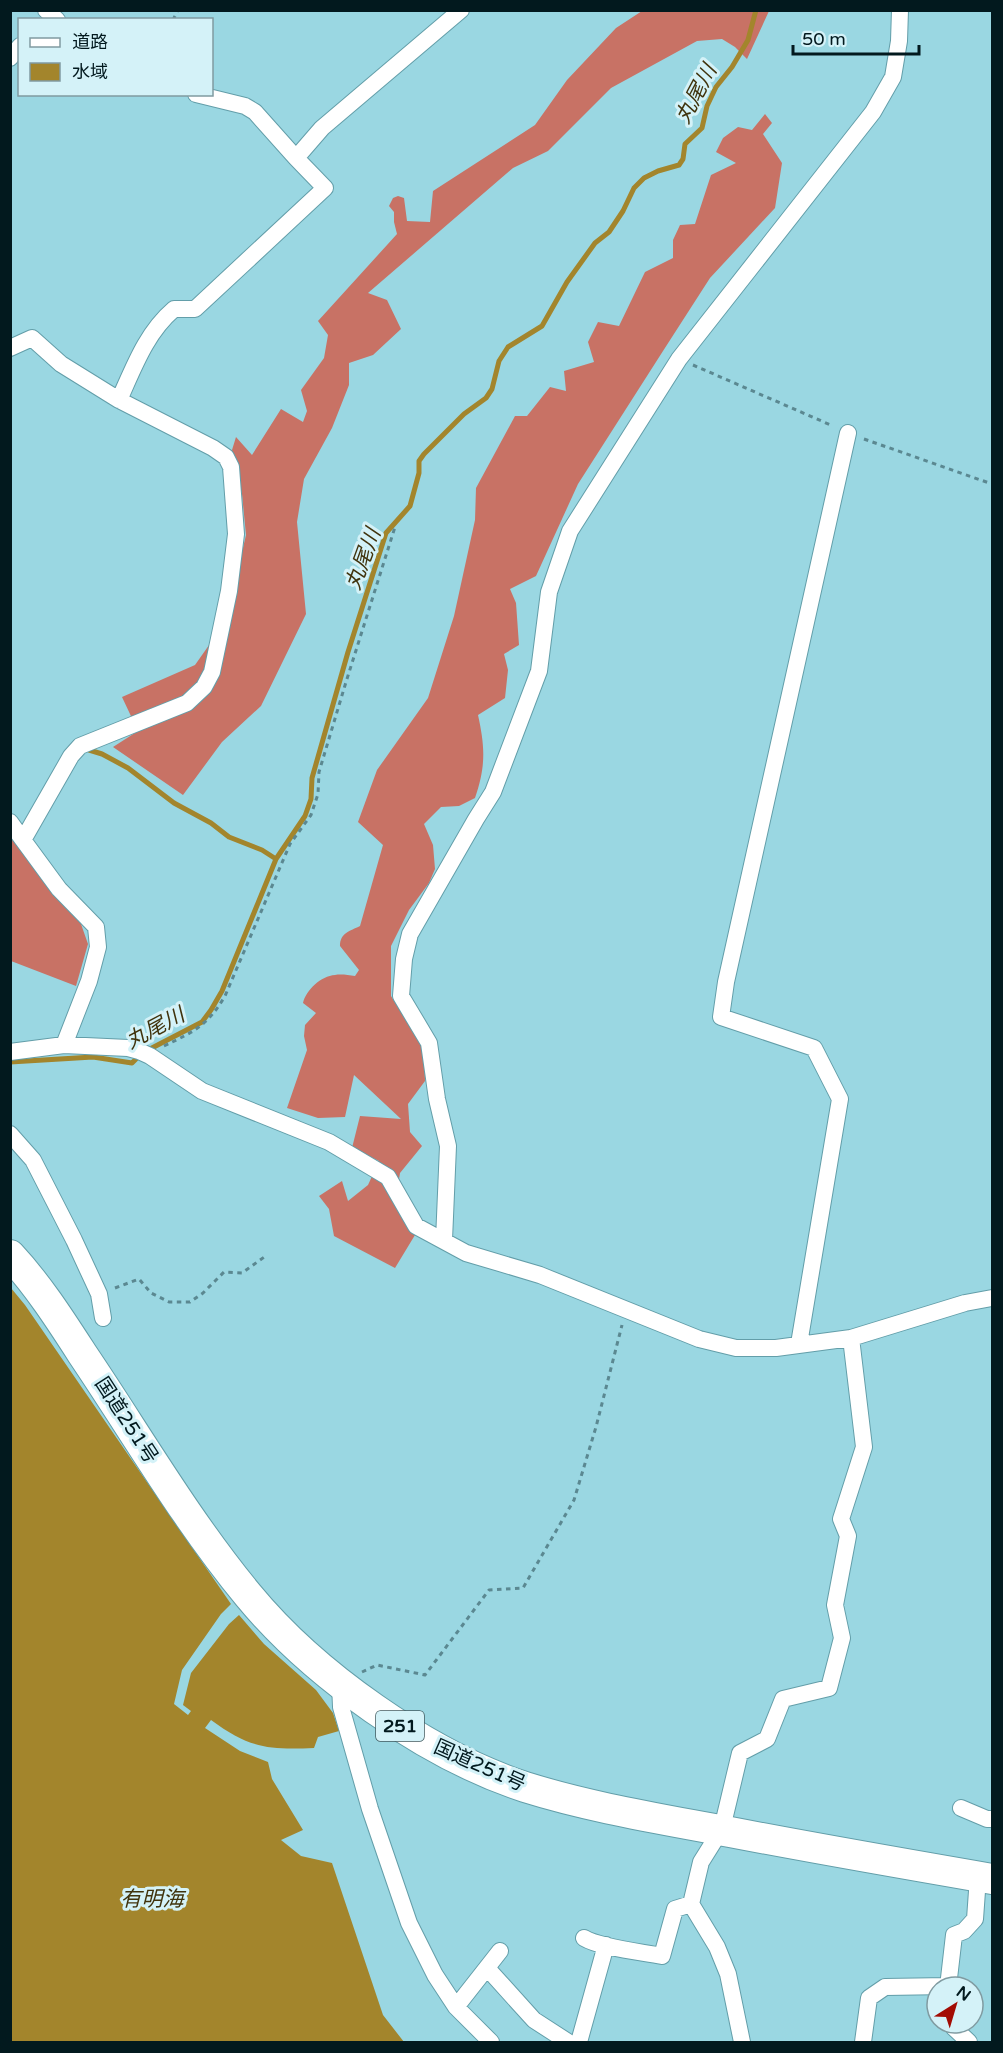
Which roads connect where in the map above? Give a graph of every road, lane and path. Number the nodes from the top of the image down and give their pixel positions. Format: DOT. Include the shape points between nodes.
graph roads {
  1 [pos="461,10"];
  2 [pos="900,10"];
  3 [pos="204,96"];
  4 [pos="296,158"];
  5 [pos="10,348"];
  6 [pos="679,359"];
  7 [pos="120,400"];
  8 [pos="848,433"];
  9 [pos="993,484"];
  10 [pos="395,527"];
  11 [pos="10,822"];
  12 [pos="23,840"];
  13 [pos="64,1045"];
  14 [pos="10,1052"];
  15 [pos="145,1054"];
  16 [pos="10,1134"];
  17 [pos="444,1240"];
  18 [pos="10,1255"];
  19 [pos="267,1255"];
  20 [pos="99,1294"];
  21 [pos="993,1298"];
  22 [pos="626,1309"];
  23 [pos="103,1318"];
  24 [pos="851,1338"];
  25 [pos="799,1344"];
  26 [pos="340,1683"];
  27 [pos="961,1808"];
  28 [pos="993,1819"];
  29 [pos="721,1830"];
  30 [pos="985,1878"];
  31 [pos="691,1904"];
  32 [pos="584,1938"];
  33 [pos="606,1945"];
  34 [pos="500,1951"];
  35 [pos="487,1968"];
  36 [pos="949,1975"];
  37 [pos="925,1987"];
  38 [pos="456,2007"];
  39 [pos="491,2043"];
  40 [pos="568,2043"];
  41 [pos="579,2043"];
  42 [pos="742,2043"];
  43 [pos="863,2043"];
  1 -- 4 [label="street" via="322,128"];
  2 -- 6 [label="street" via="893,77 873,112"];
  3 -- 4 [label="street" via="255,112"];
  4 -- 7 [label="street" via="325,188 195,309 174,309 160,321"];
  5 -- 7 [label="street" via="32,338 61,364"];
  6 -- 8 [label="path"];
  6 -- 17 [label="street" via="570,531 549,592 539,671 493,792 410,934 401,996 429,1043 448,1146"];
  7 -- 12 [label="street" via="213,448 231,467 236,534 212,672 204,687 187,703 80,746"];
  8 -- 9 [label="path"];
  8 -- 25 [label="street" via="721,1017 814,1048 840,1099"];
  10 -- 15 [label="path" via="319,772 318,794 311,814 290,844 225,996 200,1028"];
  11 -- 12 [label="street"];
  12 -- 13 [label="street" via="59,889 96,927 98,947 89,981"];
  13 -- 14 [label="street"];
  13 -- 15 [label="street" via="128,1048"];
  15 -- 17 [label="street" via="202,1091 329,1142 388,1177 416,1226"];
  16 -- 20 [label="street" via="33,1160"];
  17 -- 22 [label="street" via="466,1254 540,1275"];
  18 -- 26 [label="highway, 国道251号 / 251" via="51,1306 192,1522 242,1587 293,1642"];
  19 -- 20 [label="path" via="242,1273 224,1272 190,1302 169,1302 151,1293 139,1279"];
  20 -- 23 [label="street"];
  21 -- 24 [label="street"];
  22 -- 25 [label="street" via="699,1339 736,1348"];
  22 -- 26 [label="path" via="574,1500 523,1588 489,1590 425,1675 377,1665"];
  24 -- 25 [label="street"];
  24 -- 29 [label="street" via="864,1447 841,1519 848,1536 835,1605 842,1638 832,1678 829,1688 783,1699 767,1739 740,1754"];
  26 -- 29 [label="highway, 国道251号 / 251" via="423,1740 521,1785 578,1802"];
  26 -- 38 [label="street" via="341,1707 370,1809 409,1923"];
  27 -- 28 [label="street"];
  29 -- 30 [label="highway, 国道251号 / 251"];
  29 -- 31 [label="street" via="700,1862"];
  30 -- 36 [label="street" via="975,1919 954,1935"];
  31 -- 33 [label="street" via="675,1909 662,1956"];
  31 -- 42 [label="street" via="728,1974"];
  32 -- 33 [label="street"];
  33 -- 41 [label="street"];
  34 -- 35 [label="street"];
  35 -- 38 [label="street"];
  35 -- 40 [label="street" via="534,2019"];
  37 -- 43 [label="street" via="885,1987 869,1998"];
  38 -- 39 [label="street"];
}
